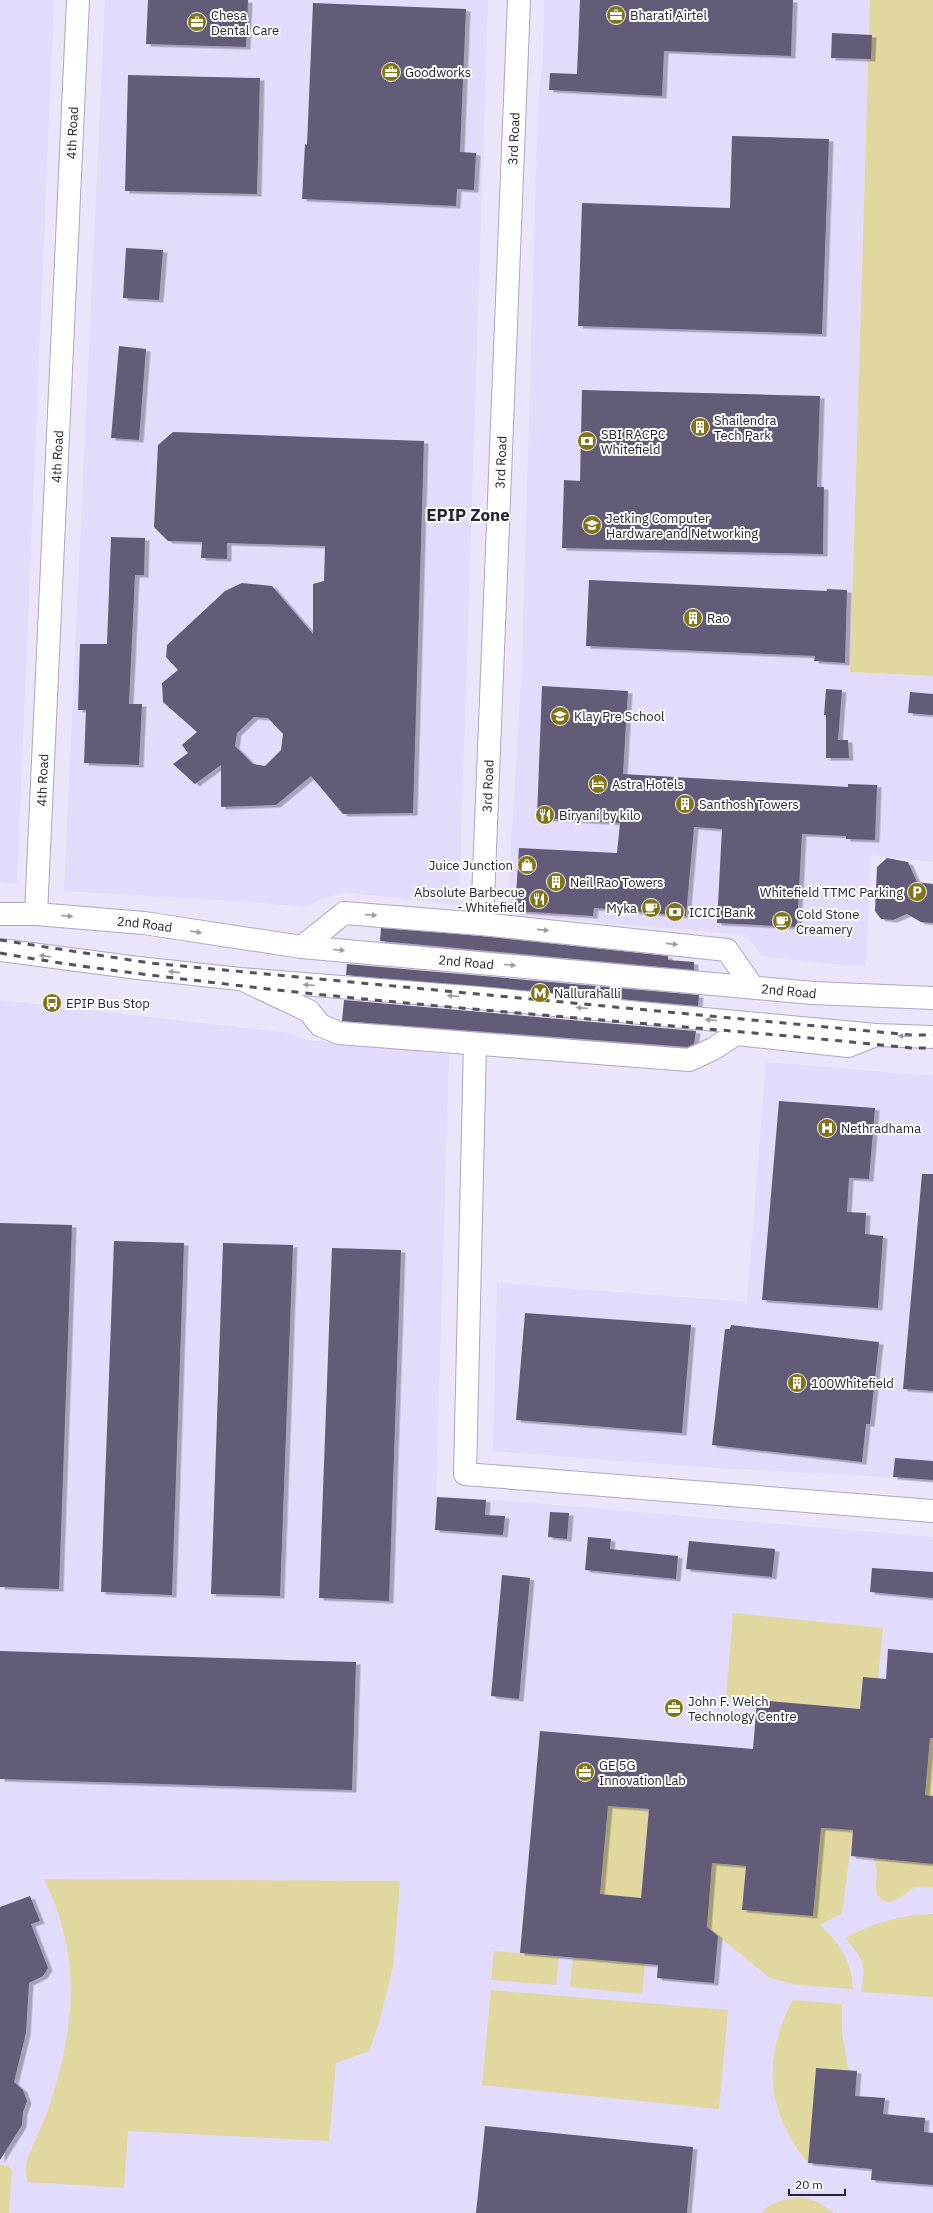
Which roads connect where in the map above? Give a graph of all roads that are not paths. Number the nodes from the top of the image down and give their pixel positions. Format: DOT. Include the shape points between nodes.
graph roads {
  1 [pos="78,0"];
  2 [pos="519,0"];
  3 [pos="0,914"];
  4 [pos="36,914"];
  5 [pos="482,924"];
  6 [pos="302,947"];
  7 [pos="0,950"];
  8 [pos="240,979"];
  9 [pos="752,986"];
  10 [pos="933,998"];
  11 [pos="876,1035"];
  12 [pos="933,1037"];
  13 [pos="475,1044"];
  14 [pos="933,1511"];
  1 -- 4 [label="street, 4th Road"];
  2 -- 5 [label="street, 3rd Road"];
  3 -- 4 [label="street, 2nd Road"];
  4 -- 6 [label="street, 2nd Road, one-way" via="144,924"];
  6 -- 5 [label="street, one-way" via="344,913"];
  5 -- 9 [label="street, one-way" via="727,950"];
  6 -- 9 [label="street, 2nd Road, one-way"];
  8 -- 7 [label="street, one-way"];
  11 -- 8 [label="street, one-way" via="479,998"];
  8 -- 13 [label="street" via="309,1011 320,1025 338,1033"];
  9 -- 10 [label="street, 2nd Road"];
  12 -- 11 [label="street, one-way"];
  11 -- 13 [label="street" via="848,1046 736,1034 689,1060"];
  13 -- 14 [label="street" via="465,1474"];
}
